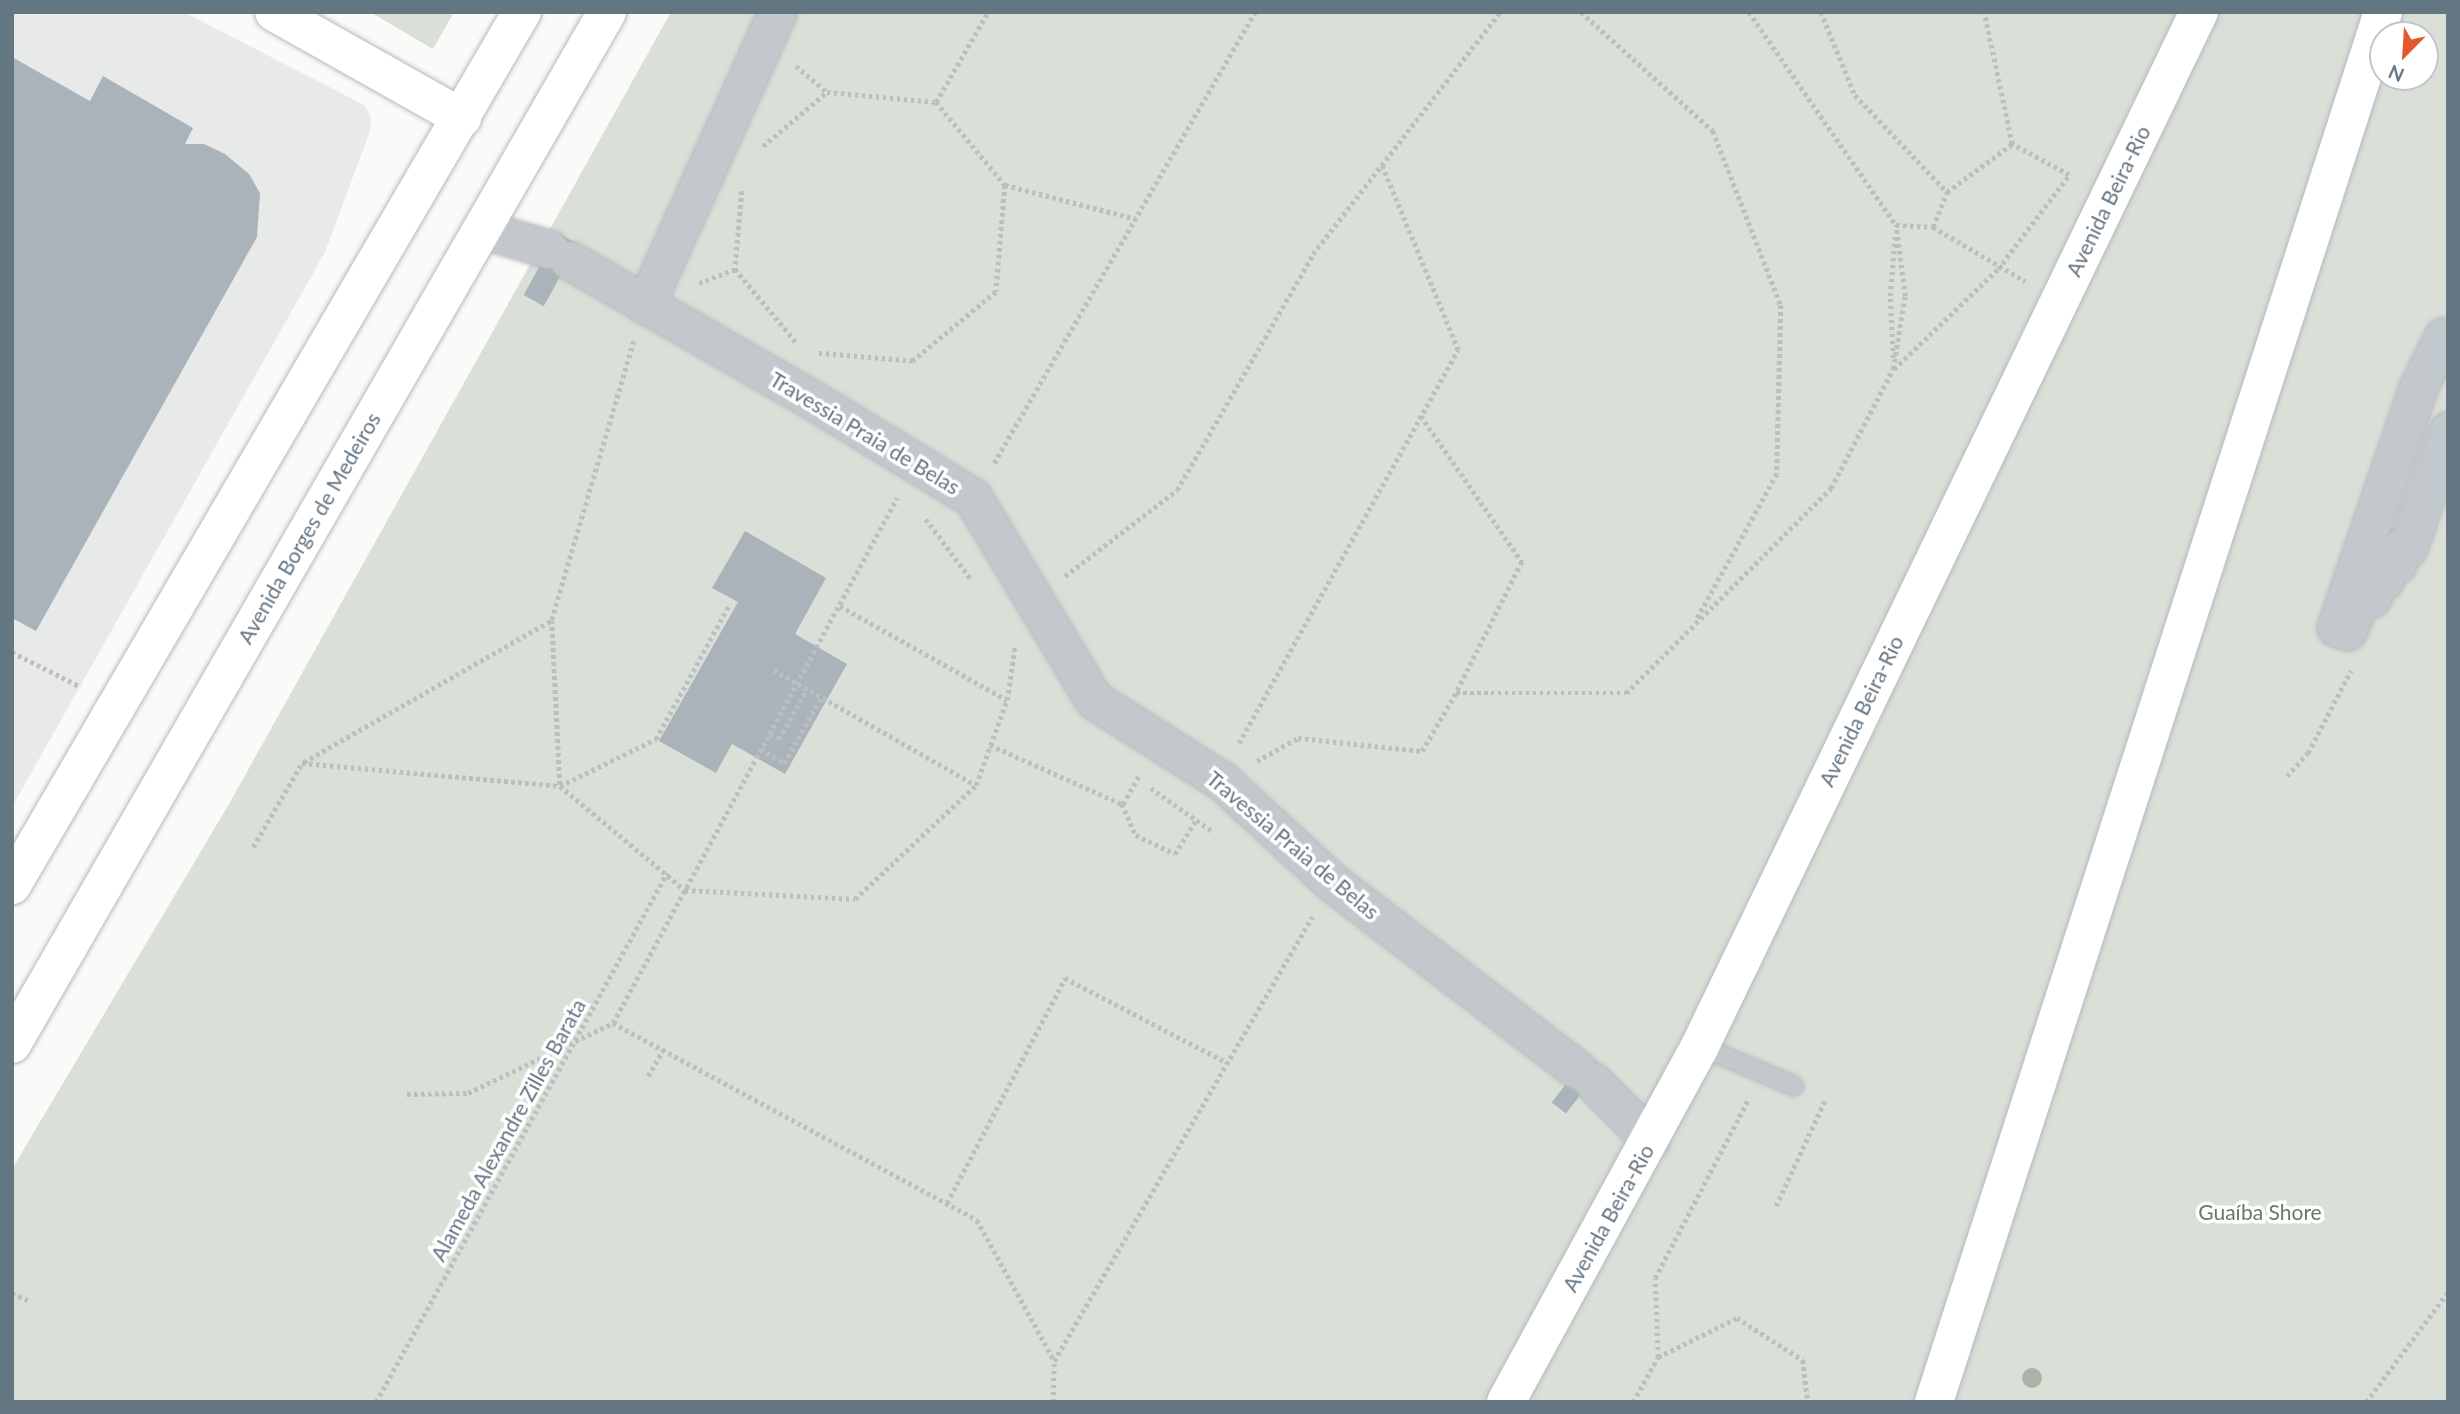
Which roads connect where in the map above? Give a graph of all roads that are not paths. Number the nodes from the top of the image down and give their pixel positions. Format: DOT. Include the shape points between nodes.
graph roads {
  1 [pos="275,12"];
  2 [pos="522,12"];
  3 [pos="607,12"];
  4 [pos="777,12"];
  5 [pos="2199,12"];
  6 [pos="2383,12"];
  7 [pos="462,118"];
  8 [pos="481,229"];
  9 [pos="641,320"];
  10 [pos="2448,338"];
  11 [pos="2448,431"];
  12 [pos="12,886"];
  13 [pos="12,1044"];
  14 [pos="1700,1046"];
  15 [pos="1794,1086"];
  16 [pos="1651,1140"];
  17 [pos="1506,1402"];
  18 [pos="1934,1402"];
  1 -- 7 [label="main road"];
  2 -- 7 [label="main road"];
  3 -- 8 [label="main road, Avenida Borges de Medeiros"];
  4 -- 9 [label="street"];
  5 -- 14 [label="main road, Avenida Beira-Rio"];
  6 -- 18 [label="main road"];
  7 -- 12 [label="main road"];
  8 -- 9 [label="street, Travessia Praia de Belas" via="559,254"];
  8 -- 13 [label="main road, Avenida Borges de Medeiros"];
  9 -- 16 [label="street, Travessia Praia de Belas" via="811,398 973,498 1094,701 1222,781 1333,883 1585,1075"];
  10 -- 11 [label="street" via="2443,337 2418,387 2336,628 2347,631 2364,595 2372,598 2377,579 2384,581 2390,562 2397,564 2403,546 2409,548"];
  14 -- 15 [label="lane"];
  14 -- 16 [label="main road, Avenida Beira-Rio"];
  16 -- 17 [label="main road, Avenida Beira-Rio"];
}
